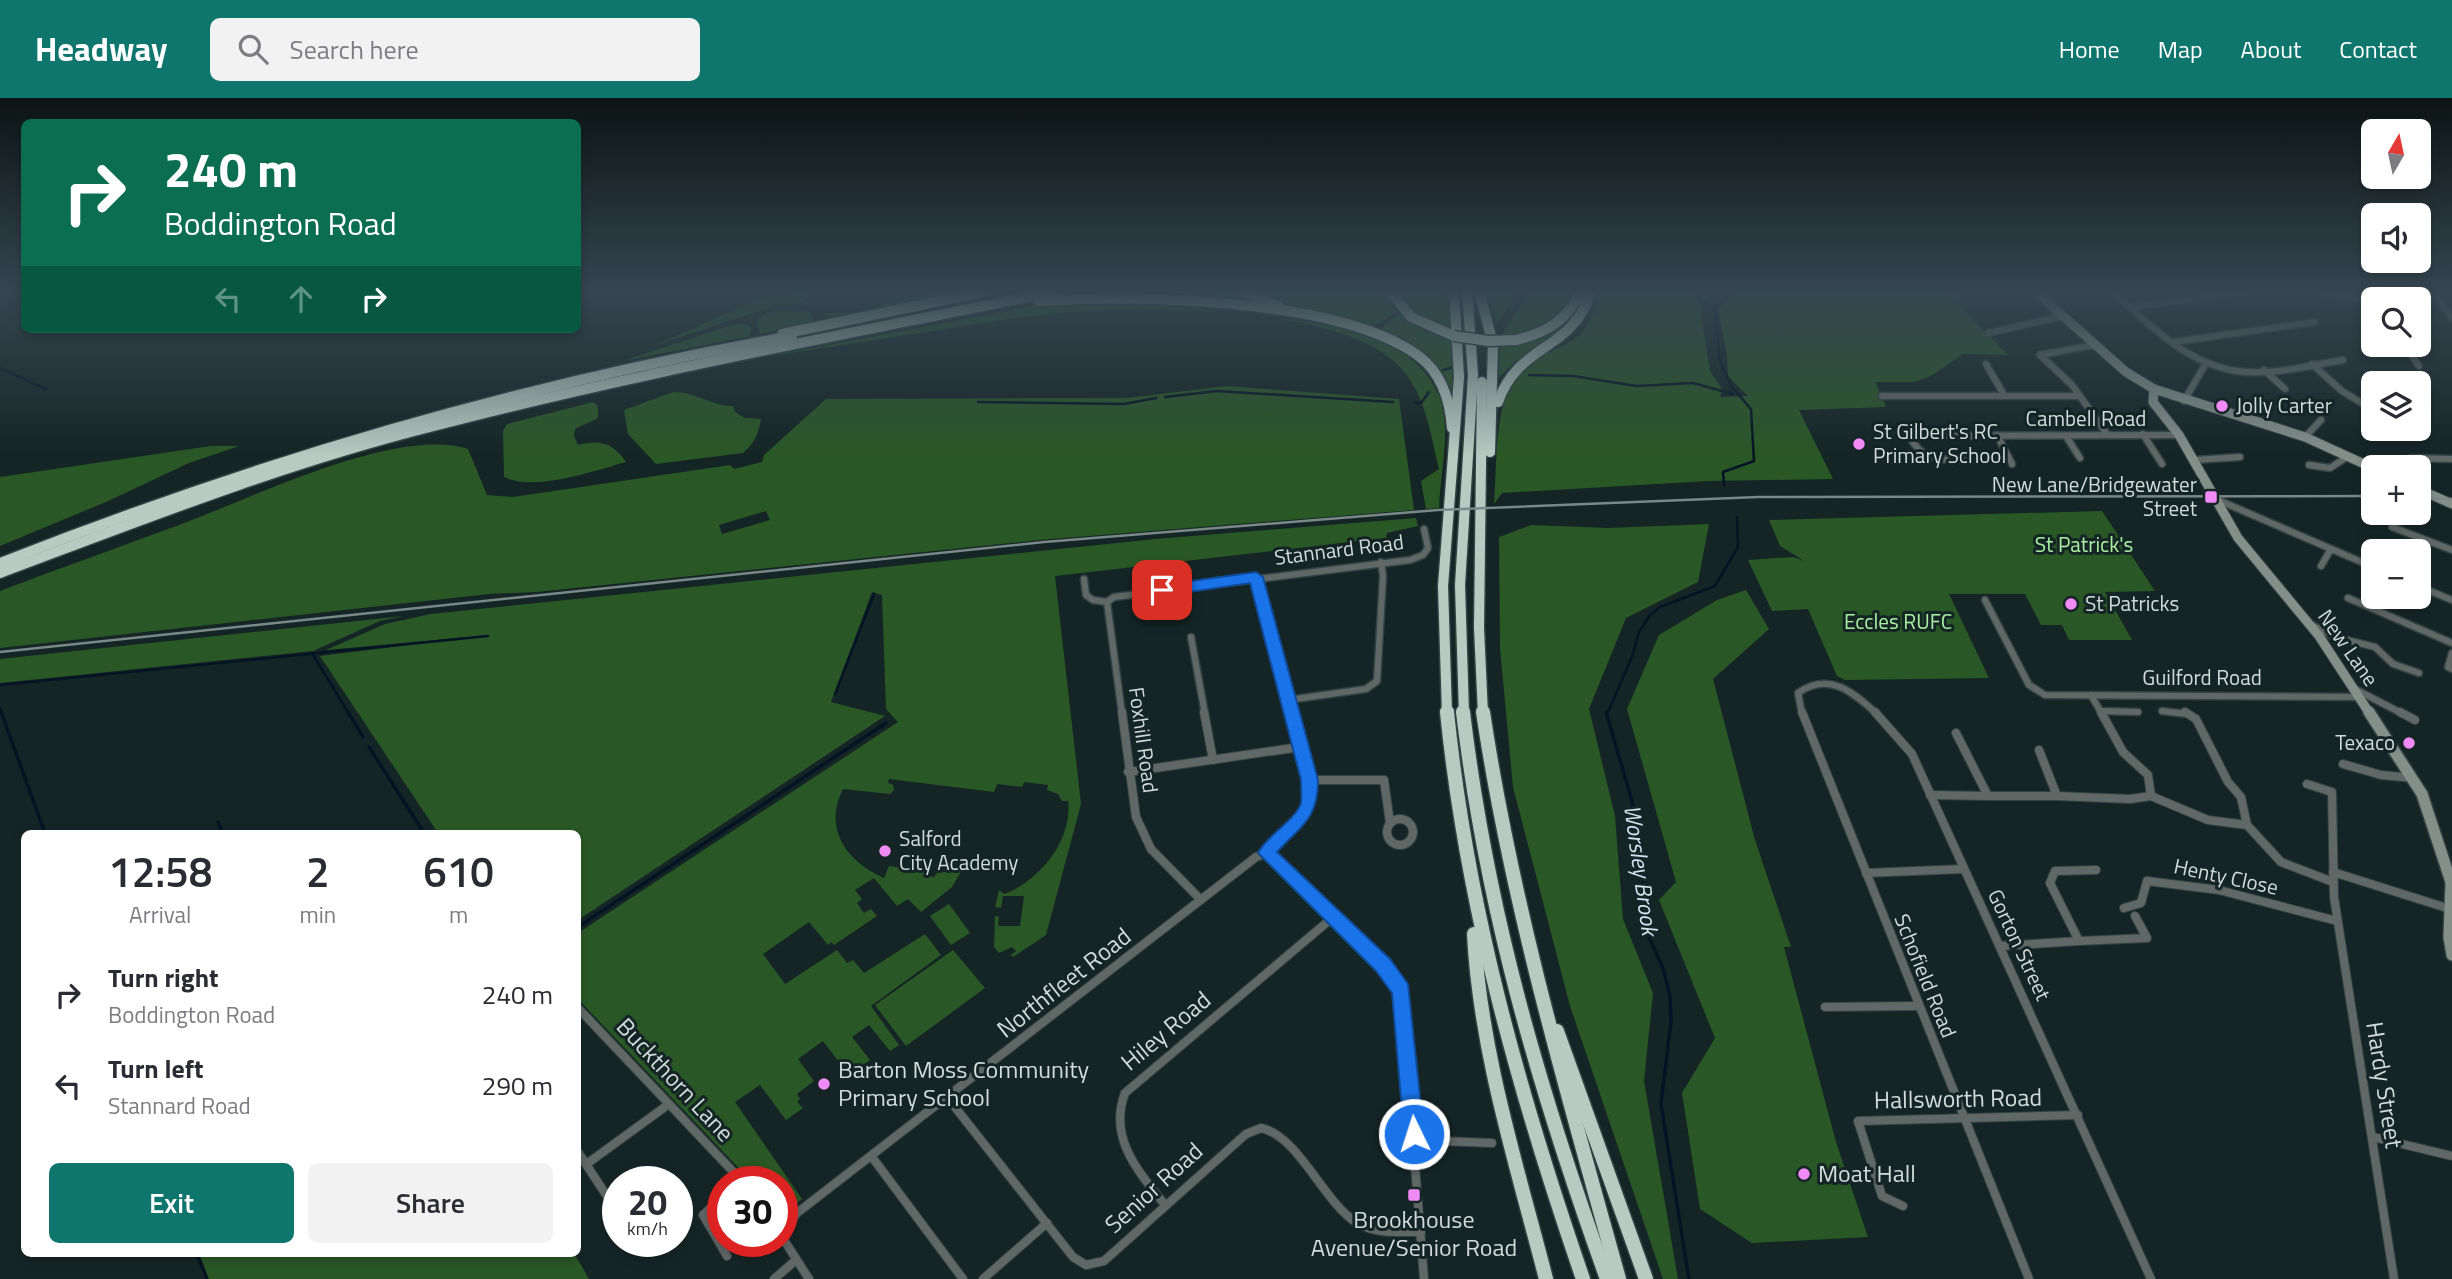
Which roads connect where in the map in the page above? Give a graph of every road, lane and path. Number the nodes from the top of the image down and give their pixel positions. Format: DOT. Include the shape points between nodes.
graph roads {
  1 [pos="734,346"];
  2 [pos="787,346"];
  3 [pos="796,346"];
  4 [pos="1402,346"];
  5 [pos="1460,346"];
  6 [pos="1493,346"];
  7 [pos="1544,346"];
  8 [pos="2088,346"];
  9 [pos="2095,346"];
  10 [pos="2178,346"];
  11 [pos="1474,348"];
  12 [pos="2413,357"];
  13 [pos="2343,360"];
  14 [pos="2206,363"];
  15 [pos="701,364"];
  16 [pos="2312,364"];
  17 [pos="1986,365"];
  18 [pos="2419,366"];
  19 [pos="2264,370"];
  20 [pos="2154,389"];
  21 [pos="2285,389"];
  22 [pos="2004,395"];
  23 [pos="1882,396"];
  24 [pos="2080,396"];
  25 [pos="2184,401"];
  26 [pos="2361,402"];
  27 [pos="2321,420"];
  28 [pos="1492,432"];
  29 [pos="2106,434"];
  30 [pos="1997,435"];
  31 [pos="2143,435"];
  32 [pos="2179,435"];
  33 [pos="2066,436"];
  34 [pos="2305,437"];
  35 [pos="2240,457"];
  36 [pos="2347,457"];
  37 [pos="1456,458"];
  38 [pos="2080,458"];
  39 [pos="2431,458"];
  40 [pos="2452,459"];
  41 [pos="1963,460"];
  42 [pos="2194,460"];
  43 [pos="2361,463"];
  44 [pos="2012,464"];
  45 [pos="2162,464"];
  46 [pos="2309,465"];
  47 [pos="2431,495"];
  48 [pos="2218,500"];
  49 [pos="2452,505"];
  50 [pos="2392,527"];
  51 [pos="1424,529"];
  52 [pos="2331,549"];
  53 [pos="2452,550"];
  54 [pos="0,562"];
  55 [pos="1381,562"];
  56 [pos="2361,562"];
  57 [pos="1480,564"];
  58 [pos="2321,566"];
  59 [pos="0,573"];
  60 [pos="1256,577"];
  61 [pos="1084,579"];
  62 [pos="2431,591"];
  63 [pos="2348,598"];
  64 [pos="1985,600"];
  65 [pos="2452,600"];
  66 [pos="1107,602"];
  67 [pos="2309,624"];
  68 [pos="1191,637"];
  69 [pos="2452,643"];
  70 [pos="2452,653"];
  71 [pos="2450,668"];
  72 [pos="2419,673"];
  73 [pos="1803,686"];
  74 [pos="2353,687"];
  75 [pos="2091,695"];
  76 [pos="2359,697"];
  77 [pos="1288,700"];
  78 [pos="2101,711"];
  79 [pos="2162,711"];
  80 [pos="2138,712"];
  81 [pos="2415,720"];
  82 [pos="1956,733"];
  83 [pos="1300,747"];
  84 [pos="2039,750"];
  85 [pos="1213,760"];
  86 [pos="2343,764"];
  87 [pos="1128,772"];
  88 [pos="2413,778"];
  89 [pos="1309,780"];
  90 [pos="2307,784"];
  91 [pos="1930,794"];
  92 [pos="1988,796"];
  93 [pos="2057,796"];
  94 [pos="2151,796"];
  95 [pos="1390,823"];
  96 [pos="2246,825"];
  97 [pos="1267,853"];
  98 [pos="1963,869"];
  99 [pos="2096,870"];
  100 [pos="2333,872"];
  101 [pos="1866,873"];
  102 [pos="2333,882"];
  103 [pos="2452,882"];
  104 [pos="1473,897"];
  105 [pos="1200,900"];
  106 [pos="2124,908"];
  107 [pos="2450,909"];
  108 [pos="2135,916"];
  109 [pos="1332,918"];
  110 [pos="2337,921"];
  111 [pos="2079,941"];
  112 [pos="2001,946"];
  113 [pos="2452,955"];
  114 [pos="1541,992"];
  115 [pos="1918,1006"];
  116 [pos="1825,1007"];
  117 [pos="581,1011"];
  118 [pos="947,1097"];
  119 [pos="668,1104"];
  120 [pos="2078,1115"];
  121 [pos="1963,1119"];
  122 [pos="2373,1138"];
  123 [pos="1414,1140"];
  124 [pos="1492,1143"];
  125 [pos="581,1155"];
  126 [pos="2452,1156"];
  127 [pos="872,1157"];
  128 [pos="588,1163"];
  129 [pos="727,1166"];
  130 [pos="602,1187"];
  131 [pos="1165,1205"];
  132 [pos="1903,1206"];
  133 [pos="798,1212"];
  134 [pos="1047,1223"];
  135 [pos="1421,1232"];
  136 [pos="796,1259"];
  137 [pos="774,1279"];
  138 [pos="809,1279"];
  139 [pos="962,1279"];
  140 [pos="984,1279"];
  141 [pos="1424,1279"];
  142 [pos="1546,1279"];
  143 [pos="1583,1279"];
  144 [pos="1607,1279"];
  145 [pos="1619,1279"];
  146 [pos="1646,1279"];
  147 [pos="2029,1279"];
  148 [pos="2151,1279"];
  149 [pos="2394,1279"];
  1 -- 54 [label="highway" via="483,401 356,435"];
  2 -- 15 [label="highway"];
  3 -- 15 [label="highway"];
  4 -- 37 [label="highway" via="1441,380 1450,402"];
  5 -- 37 [label="highway"];
  6 -- 28 [label="highway"];
  7 -- 28 [label="highway" via="1507,377"];
  8 -- 24 [label="street" via="2040,355"];
  9 -- 20 [label="street"];
  10 -- 14 [label="street"];
  11 -- 57 [label="highway" via="1483,393"];
  11 -- 144 [label="highway" via="1459,627 1471,778 1488,878 1522,1019"];
  12 -- 18 [label="street"];
  13 -- 16 [label="street"];
  14 -- 19 [label="street" via="2246,373"];
  14 -- 25 [label="street"];
  15 -- 59 [label="highway" via="487,412 353,448 191,501"];
  16 -- 19 [label="street"];
  16 -- 26 [label="street"];
  17 -- 22 [label="street"];
  19 -- 21 [label="street"];
  20 -- 25 [label="street"];
  20 -- 32 [label="street, New Lane" via="2153,402"];
  22 -- 23 [label="street"];
  22 -- 24 [label="street"];
  24 -- 29 [label="street"];
  25 -- 34 [label="street"];
  27 -- 34 [label="street"];
  28 -- 57 [label="highway"];
  29 -- 31 [label="street, Cambell Road"];
  29 -- 33 [label="street, Cambell Road"];
  30 -- 33 [label="street, Cambell Road"];
  30 -- 41 [label="street, Cambell Road" via="1909,436 1925,458"];
  30 -- 44 [label="street"];
  31 -- 32 [label="street, Cambell Road"];
  31 -- 45 [label="street"];
  32 -- 42 [label="street, New Lane"];
  33 -- 38 [label="street"];
  34 -- 36 [label="street"];
  35 -- 42 [label="street"];
  36 -- 43 [label="street"];
  36 -- 46 [label="street" via="2340,466 2324,470"];
  37 -- 104 [label="highway" via="1443,586 1444,663 1453,779"];
  39 -- 40 [label="street"];
  42 -- 48 [label="street, New Lane"];
  47 -- 49 [label="street"];
  48 -- 52 [label="street"];
  48 -- 67 [label="street, New Lane" via="2238,538"];
  50 -- 53 [label="street"];
  51 -- 55 [label="street, Stannard Road" via="1427,548 1423,555"];
  52 -- 56 [label="street"];
  52 -- 58 [label="street"];
  55 -- 60 [label="street, Stannard Road"];
  55 -- 77 [label="street" via="1377,681 1367,689"];
  57 -- 114 [label="highway" via="1481,677 1488,748 1512,877"];
  60 -- 66 [label="street, Stannard Road" via="1114,597"];
  60 -- 77 [label="street"];
  61 -- 66 [label="street" via="1086,595"];
  62 -- 65 [label="street"];
  63 -- 69 [label="street"];
  64 -- 75 [label="street, Guilford Road" via="2029,685 2045,695"];
  66 -- 87 [label="street, Foxhill Road"];
  67 -- 72 [label="street" via="2335,637 2375,647 2393,664"];
  67 -- 74 [label="street, New Lane"];
  68 -- 85 [label="street"];
  70 -- 71 [label="street"];
  73 -- 91 [label="street, Gorton Street" via="1835,682 1853,694 1903,741"];
  73 -- 101 [label="street, Schofield Road" via="1798,704"];
  74 -- 76 [label="street, New Lane"];
  74 -- 81 [label="street"];
  75 -- 76 [label="street, Guilford Road"];
  75 -- 78 [label="street"];
  76 -- 88 [label="street, New Lane"];
  77 -- 83 [label="street"];
  78 -- 80 [label="street"];
  78 -- 94 [label="street" via="2123,752 2148,775"];
  79 -- 96 [label="street" via="2183,711 2196,719 2228,782 2241,797"];
  82 -- 92 [label="street"];
  83 -- 85 [label="street"];
  83 -- 89 [label="street"];
  84 -- 93 [label="street"];
  85 -- 87 [label="street"];
  86 -- 88 [label="street"];
  87 -- 105 [label="street, Foxhill Road" via="1136,817 1151,849"];
  88 -- 103 [label="street, New Lane"];
  89 -- 95 [label="street" via="1384,780"];
  89 -- 97 [label="street, Northfleet Road" via="1310,802 1303,816"];
  90 -- 100 [label="street, Hardy Street" via="2332,792"];
  91 -- 92 [label="street"];
  91 -- 98 [label="street, Gorton Street"];
  92 -- 93 [label="street"];
  93 -- 94 [label="street"];
  94 -- 96 [label="street" via="2208,820"];
  96 -- 102 [label="street" via="2281,862"];
  97 -- 105 [label="street, Northfleet Road"];
  97 -- 109 [label="street"];
  98 -- 101 [label="street"];
  98 -- 112 [label="street, Gorton Street"];
  99 -- 111 [label="street" via="2055,871 2050,883"];
  100 -- 102 [label="street, Hardy Street"];
  100 -- 107 [label="street"];
  101 -- 115 [label="street, Schofield Road"];
  102 -- 110 [label="street, Hardy Street"];
  103 -- 107 [label="street, New Lane"];
  104 -- 142 [label="highway" via="1476,970 1485,1021"];
  104 -- 143 [label="highway" via="1519,1086"];
  105 -- 118 [label="street, Northfleet Road"];
  106 -- 110 [label="street, Henty Close" via="2141,903 2147,881 2174,882"];
  107 -- 113 [label="street, New Lane"];
  108 -- 111 [label="street" via="2147,938"];
  109 -- 123 [label="street" via="1383,965 1401,990"];
  109 -- 131 [label="street, Hiley Road" via="1125,1093 1116,1112 1119,1135 1134,1166"];
  110 -- 122 [label="street, Hardy Street"];
  111 -- 112 [label="street"];
  112 -- 120 [label="street, Gorton Street"];
  114 -- 145 [label="highway"];
  114 -- 146 [label="highway"];
  115 -- 116 [label="street"];
  115 -- 121 [label="street, Schofield Road"];
  117 -- 119 [label="street, Buckthorn Lane"];
  118 -- 127 [label="street, Northfleet Road"];
  118 -- 134 [label="street, Senior Road"];
  119 -- 128 [label="street"];
  119 -- 129 [label="street, Buckthorn Lane"];
  120 -- 121 [label="street, Hallsworth Road"];
  120 -- 148 [label="street, Gorton Street"];
  121 -- 132 [label="street, Hallsworth Road" via="1858,1121 1882,1196"];
  121 -- 147 [label="street, Schofield Road"];
  122 -- 126 [label="street"];
  122 -- 149 [label="street, Hardy Street"];
  123 -- 124 [label="street"];
  123 -- 135 [label="street"];
  125 -- 128 [label="street"];
  127 -- 133 [label="street, Northfleet Road"];
  127 -- 139 [label="street"];
  128 -- 130 [label="street"];
  131 -- 134 [label="street, Senior Road" via="1095,1265 1078,1262"];
  131 -- 135 [label="street, Senior Road" via="1246,1134 1263,1128 1283,1143 1354,1221 1382,1232"];
  134 -- 140 [label="street"];
  135 -- 141 [label="street"];
  136 -- 137 [label="street"];
  136 -- 138 [label="street"];
}
